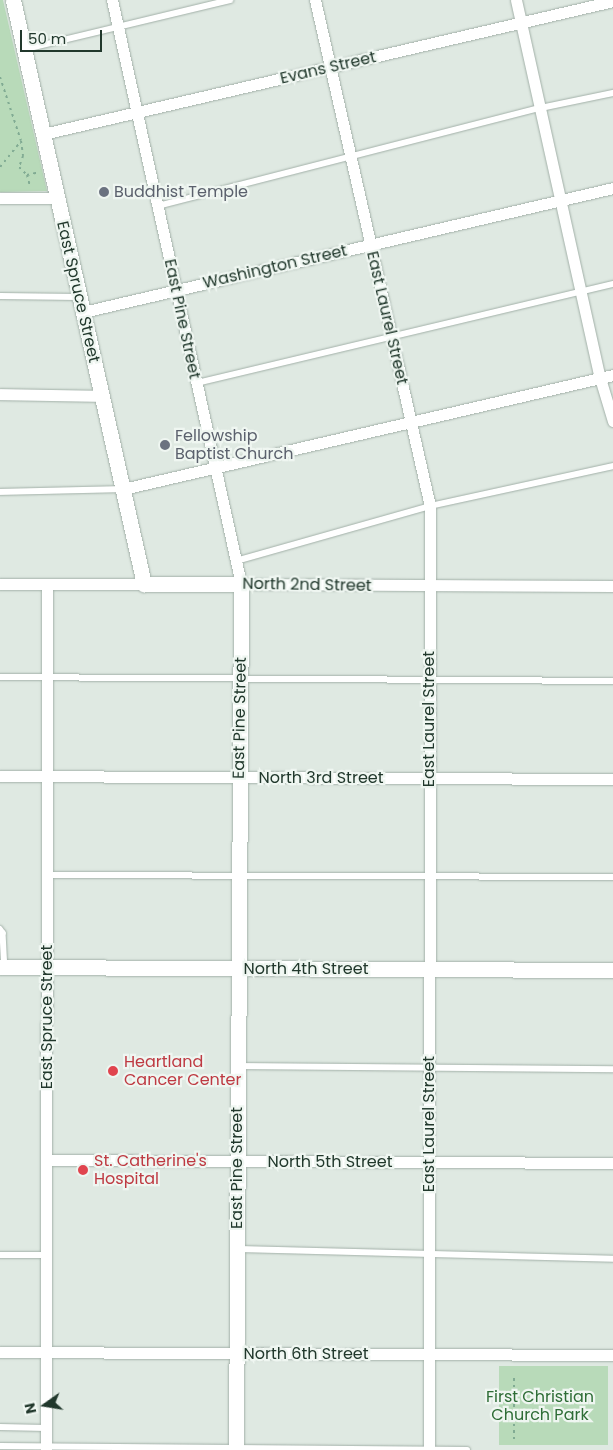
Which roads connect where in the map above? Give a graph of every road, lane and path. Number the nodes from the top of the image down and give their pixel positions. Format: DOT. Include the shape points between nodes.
graph roads {
  1 [pos="13,0"];
  2 [pos="112,0"];
  3 [pos="230,0"];
  4 [pos="316,0"];
  5 [pos="516,0"];
  6 [pos="613,1"];
  7 [pos="522,22"];
  8 [pos="118,27"];
  9 [pos="24,50"];
  10 [pos="331,67"];
  11 [pos="0,77"];
  12 [pos="613,93"];
  13 [pos="541,108"];
  14 [pos="137,112"];
  15 [pos="43,134"];
  16 [pos="21,141"];
  17 [pos="351,158"];
  18 [pos="0,167"];
  19 [pos="613,188"];
  20 [pos="0,198"];
  21 [pos="33,198"];
  22 [pos="57,198"];
  23 [pos="561,200"];
  24 [pos="158,206"];
  25 [pos="371,245"];
  26 [pos="613,284"];
  27 [pos="176,291"];
  28 [pos="581,291"];
  29 [pos="0,296"];
  30 [pos="80,297"];
  31 [pos="83,312"];
  32 [pos="391,336"];
  33 [pos="613,375"];
  34 [pos="600,378"];
  35 [pos="196,384"];
  36 [pos="0,394"];
  37 [pos="102,396"];
  38 [pos="613,421"];
  39 [pos="410,422"];
  40 [pos="613,466"];
  41 [pos="215,467"];
  42 [pos="123,489"];
  43 [pos="0,492"];
  44 [pos="430,506"];
  45 [pos="236,561"];
  46 [pos="0,584"];
  47 [pos="48,584"];
  48 [pos="144,584"];
  49 [pos="241,584"];
  50 [pos="430,586"];
  51 [pos="613,586"];
  52 [pos="0,677"];
  53 [pos="47,678"];
  54 [pos="240,680"];
  55 [pos="429,680"];
  56 [pos="613,681"];
  57 [pos="0,776"];
  58 [pos="47,776"];
  59 [pos="239,778"];
  60 [pos="429,778"];
  61 [pos="613,779"];
  62 [pos="47,875"];
  63 [pos="429,875"];
  64 [pos="238,876"];
  65 [pos="613,877"];
  66 [pos="0,929"];
  67 [pos="2,967"];
  68 [pos="47,967"];
  69 [pos="238,969"];
  70 [pos="429,969"];
  71 [pos="613,970"];
  72 [pos="237,1066"];
  73 [pos="429,1068"];
  74 [pos="613,1069"];
  75 [pos="46,1160"];
  76 [pos="237,1162"];
  77 [pos="429,1163"];
  78 [pos="613,1163"];
  79 [pos="237,1249"];
  80 [pos="0,1255"];
  81 [pos="46,1255"];
  82 [pos="429,1256"];
  83 [pos="613,1259"];
  84 [pos="0,1352"];
  85 [pos="46,1352"];
  86 [pos="236,1354"];
  87 [pos="429,1355"];
  88 [pos="613,1355"];
  89 [pos="514,1375"];
  90 [pos="0,1427"];
  91 [pos="46,1428"];
  92 [pos="514,1439"];
  93 [pos="0,1446"];
  94 [pos="46,1448"];
  95 [pos="236,1449"];
  96 [pos="429,1450"];
  97 [pos="467,1450"];
  1 -- 9 [label="street, East Spruce Street"];
  2 -- 8 [label="street, East Pine Street"];
  3 -- 8 [label="lane"];
  4 -- 10 [label="street, East Laurel Street"];
  5 -- 7 [label="street"];
  6 -- 7 [label="street, Evans Street"];
  7 -- 10 [label="street, Evans Street"];
  7 -- 13 [label="street"];
  8 -- 9 [label="lane"];
  8 -- 14 [label="street, East Pine Street"];
  9 -- 15 [label="street, East Spruce Street"];
  10 -- 14 [label="street, Evans Street"];
  10 -- 17 [label="street, East Laurel Street"];
  11 -- 16 [label="path"];
  12 -- 13 [label="lane"];
  13 -- 17 [label="lane"];
  13 -- 23 [label="street"];
  14 -- 15 [label="street, Evans Street"];
  14 -- 24 [label="street, East Pine Street"];
  15 -- 22 [label="street, East Spruce Street"];
  16 -- 18 [label="path"];
  16 -- 21 [label="path" via="23,156 19,167 27,175"];
  17 -- 24 [label="lane"];
  17 -- 25 [label="street, East Laurel Street"];
  19 -- 23 [label="street, Washington Street"];
  20 -- 21 [label="street"];
  21 -- 22 [label="street"];
  22 -- 30 [label="street, East Spruce Street"];
  23 -- 25 [label="street, Washington Street"];
  23 -- 28 [label="street"];
  24 -- 27 [label="street, East Pine Street"];
  25 -- 27 [label="street, Washington Street"];
  25 -- 32 [label="street, East Laurel Street"];
  26 -- 28 [label="lane"];
  27 -- 31 [label="street, Washington Street"];
  27 -- 35 [label="street, East Pine Street"];
  28 -- 32 [label="lane"];
  28 -- 34 [label="street"];
  29 -- 30 [label="lane"];
  30 -- 31 [label="street, East Spruce Street"];
  31 -- 37 [label="street, East Spruce Street"];
  32 -- 35 [label="lane"];
  32 -- 39 [label="street, East Laurel Street"];
  33 -- 34 [label="street"];
  34 -- 38 [label="street"];
  34 -- 39 [label="street"];
  35 -- 41 [label="street, East Pine Street"];
  36 -- 37 [label="street"];
  37 -- 42 [label="street, East Spruce Street"];
  39 -- 41 [label="street"];
  39 -- 44 [label="street, East Laurel Street"];
  40 -- 44 [label="lane"];
  41 -- 42 [label="street"];
  41 -- 45 [label="street, East Pine Street"];
  42 -- 43 [label="lane"];
  42 -- 48 [label="street, East Spruce Street"];
  44 -- 45 [label="lane"];
  44 -- 50 [label="street, East Laurel Street"];
  45 -- 49 [label="street, East Pine Street"];
  46 -- 47 [label="street, North 2nd Street"];
  47 -- 48 [label="street, North 2nd Street"];
  47 -- 53 [label="street, East Spruce Street"];
  48 -- 49 [label="street, North 2nd Street"];
  49 -- 50 [label="street, North 2nd Street"];
  49 -- 54 [label="street, East Pine Street"];
  50 -- 51 [label="street, North 2nd Street"];
  50 -- 55 [label="street, East Laurel Street"];
  52 -- 53 [label="lane"];
  53 -- 54 [label="lane"];
  53 -- 58 [label="street, East Spruce Street"];
  54 -- 55 [label="lane"];
  54 -- 59 [label="street, East Pine Street"];
  55 -- 56 [label="lane"];
  55 -- 60 [label="street, East Laurel Street"];
  57 -- 58 [label="street, North 3rd Street"];
  58 -- 59 [label="street, North 3rd Street"];
  58 -- 62 [label="street, East Spruce Street"];
  59 -- 60 [label="street, North 3rd Street"];
  59 -- 64 [label="street, East Pine Street"];
  60 -- 61 [label="street, North 3rd Street"];
  60 -- 63 [label="street, East Laurel Street"];
  62 -- 64 [label="lane"];
  62 -- 68 [label="street, East Spruce Street"];
  63 -- 64 [label="lane"];
  63 -- 65 [label="lane"];
  63 -- 70 [label="street, East Laurel Street"];
  64 -- 69 [label="street, East Pine Street"];
  66 -- 67 [label="lane" via="3,932"];
  67 -- 68 [label="street, North 4th Street"];
  68 -- 69 [label="street, North 4th Street"];
  68 -- 75 [label="street, East Spruce Street"];
  69 -- 70 [label="street, North 4th Street"];
  69 -- 72 [label="street, East Pine Street"];
  70 -- 71 [label="street, North 4th Street"];
  70 -- 73 [label="street, East Laurel Street"];
  72 -- 73 [label="lane"];
  72 -- 76 [label="street, East Pine Street"];
  73 -- 74 [label="lane"];
  73 -- 77 [label="street, East Laurel Street"];
  75 -- 76 [label="street, North 5th Street"];
  75 -- 81 [label="street, East Spruce Street"];
  76 -- 77 [label="street, North 5th Street"];
  76 -- 79 [label="street, East Pine Street"];
  77 -- 78 [label="street, North 5th Street"];
  77 -- 82 [label="street, East Laurel Street"];
  79 -- 82 [label="lane"];
  79 -- 86 [label="street, East Pine Street"];
  80 -- 81 [label="lane"];
  81 -- 85 [label="street, East Spruce Street"];
  82 -- 83 [label="lane"];
  82 -- 87 [label="street, East Laurel Street"];
  84 -- 85 [label="street, North 6th Street"];
  85 -- 86 [label="street, North 6th Street"];
  85 -- 91 [label="street, East Spruce Street"];
  86 -- 87 [label="street, North 6th Street"];
  86 -- 95 [label="street, East Pine Street"];
  87 -- 88 [label="street, North 6th Street"];
  87 -- 96 [label="street, East Laurel Street"];
  89 -- 92 [label="path"];
  90 -- 91 [label="lane"];
  91 -- 94 [label="street, East Spruce Street"];
  93 -- 94 [label="lane"];
  94 -- 95 [label="lane"];
  95 -- 96 [label="lane"];
  96 -- 97 [label="lane"];
}
